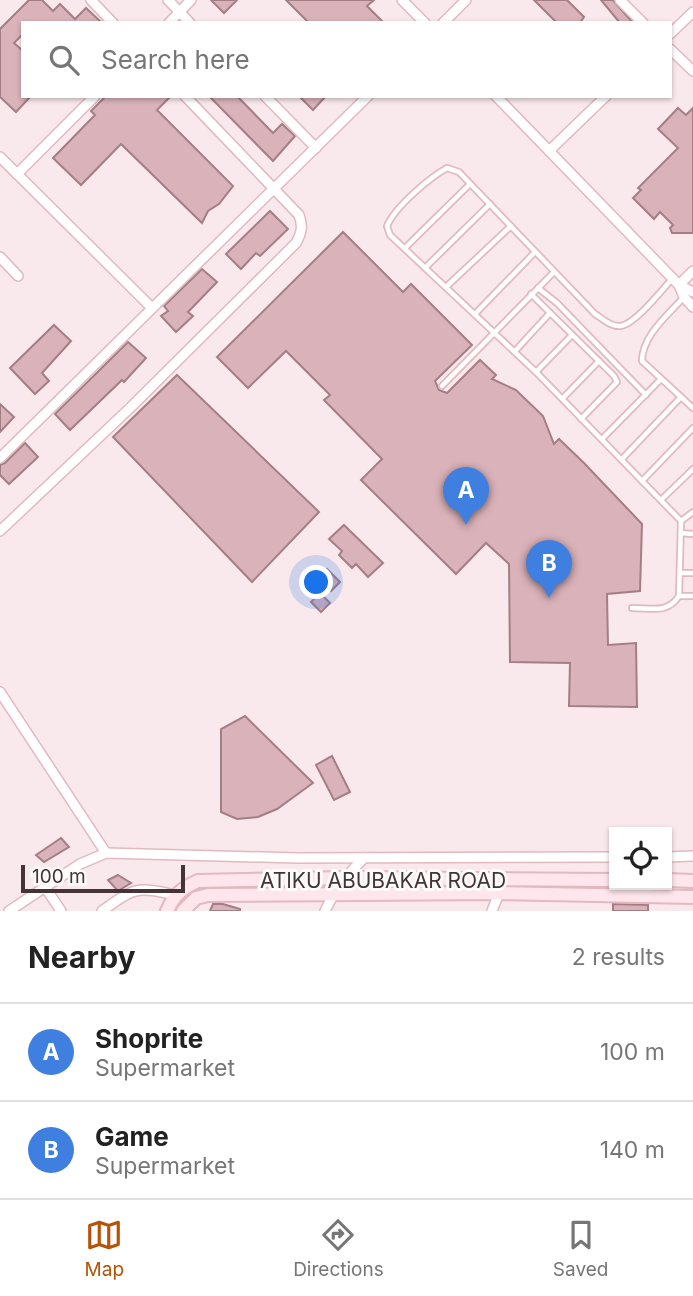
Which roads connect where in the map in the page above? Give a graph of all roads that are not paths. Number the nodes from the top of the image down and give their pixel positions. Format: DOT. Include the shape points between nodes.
graph roads {
  1 [pos="91,0"];
  2 [pos="168,0"];
  3 [pos="191,0"];
  4 [pos="402,0"];
  5 [pos="466,0"];
  6 [pos="620,0"];
  7 [pos="179,12"];
  8 [pos="693,12"];
  9 [pos="111,21"];
  10 [pos="171,21"];
  11 [pos="188,21"];
  12 [pos="423,21"];
  13 [pos="445,21"];
  14 [pos="641,21"];
  15 [pos="672,32"];
  16 [pos="672,51"];
  17 [pos="693,71"];
  18 [pos="93,98"];
  19 [pos="187,98"];
  20 [pos="266,98"];
  21 [pos="366,98"];
  22 [pos="498,98"];
  23 [pos="604,98"];
  24 [pos="316,148"];
  25 [pos="549,151"];
  26 [pos="0,157"];
  27 [pos="17,174"];
  28 [pos="470,184"];
  29 [pos="275,188"];
  30 [pos="490,204"];
  31 [pos="511,226"];
  32 [pos="405,248"];
  33 [pos="535,251"];
  34 [pos="0,257"];
  35 [pos="426,267"];
  36 [pos="693,271"];
  37 [pos="555,272"];
  38 [pos="18,276"];
  39 [pos="676,282"];
  40 [pos="446,287"];
  41 [pos="538,288"];
  42 [pos="693,292"];
  43 [pos="531,294"];
  44 [pos="684,297"];
  45 [pos="151,307"];
  46 [pos="693,307"];
  47 [pos="550,313"];
  48 [pos="475,314"];
  49 [pos="494,332"];
  50 [pos="572,335"];
  51 [pos="515,351"];
  52 [pos="599,361"];
  53 [pos="536,372"];
  54 [pos="661,379"];
  55 [pos="442,386"];
  56 [pos="646,395"];
  57 [pos="681,397"];
  58 [pos="563,398"];
  59 [pos="693,408"];
  60 [pos="581,419"];
  61 [pos="693,428"];
  62 [pos="602,439"];
  63 [pos="0,458"];
  64 [pos="622,460"];
  65 [pos="693,469"];
  66 [pos="642,481"];
  67 [pos="661,500"];
  68 [pos="693,512"];
  69 [pos="681,521"];
  70 [pos="0,531"];
  71 [pos="681,533"];
  72 [pos="693,534"];
  73 [pos="681,573"];
  74 [pos="693,573"];
  75 [pos="679,596"];
  76 [pos="693,596"];
  77 [pos="632,608"];
  78 [pos="0,692"];
  79 [pos="106,853"];
  80 [pos="693,856"];
  81 [pos="609,857"];
  82 [pos="672,857"];
  83 [pos="364,858"];
  84 [pos="344,878"];
  85 [pos="609,880"];
  86 [pos="672,880"];
  87 [pos="693,881"];
  88 [pos="45,887"];
  89 [pos="499,892"];
  90 [pos="175,895"];
  91 [pos="332,895"];
  92 [pos="693,897"];
  93 [pos="9,911"];
  94 [pos="61,911"];
  95 [pos="102,911"];
  96 [pos="167,911"];
  97 [pos="183,911"];
  98 [pos="325,911"];
  99 [pos="492,911"];
  1 -- 9 [label="street"];
  2 -- 7 [label="street"];
  3 -- 7 [label="street"];
  4 -- 12 [label="street"];
  5 -- 13 [label="street"];
  6 -- 14 [label="street"];
  7 -- 10 [label="street"];
  7 -- 11 [label="street"];
  8 -- 15 [label="street"];
  16 -- 17 [label="street"];
  18 -- 27 [label="street"];
  19 -- 29 [label="street"];
  20 -- 24 [label="street"];
  21 -- 24 [label="street"];
  22 -- 25 [label="street"];
  23 -- 25 [label="street"];
  24 -- 29 [label="street"];
  25 -- 39 [label="street"];
  26 -- 27 [label="street"];
  27 -- 45 [label="street"];
  28 -- 30 [label="lane"];
  28 -- 32 [label="lane"];
  28 -- 32 [label="lane" via="459,172 447,168 391,216 390,235"];
  29 -- 45 [label="street"];
  29 -- 70 [label="street" via="299,215 302,224 296,243"];
  30 -- 31 [label="lane"];
  30 -- 35 [label="lane"];
  31 -- 33 [label="lane"];
  31 -- 40 [label="lane"];
  32 -- 35 [label="lane"];
  33 -- 37 [label="lane"];
  33 -- 48 [label="lane"];
  34 -- 38 [label="street"];
  35 -- 40 [label="lane"];
  36 -- 39 [label="street"];
  37 -- 39 [label="lane" via="595,314 611,325 622,326"];
  37 -- 41 [label="lane"];
  39 -- 42 [label="street"];
  39 -- 44 [label="street"];
  40 -- 48 [label="lane"];
  41 -- 43 [label="lane"];
  41 -- 56 [label="lane"];
  43 -- 47 [label="lane"];
  43 -- 49 [label="lane"];
  44 -- 46 [label="street"];
  44 -- 54 [label="lane" via="642,352 642,361"];
  45 -- 63 [label="street"];
  47 -- 50 [label="lane"];
  47 -- 51 [label="lane"];
  48 -- 49 [label="lane"];
  49 -- 51 [label="lane"];
  49 -- 55 [label="lane"];
  50 -- 52 [label="lane"];
  50 -- 53 [label="lane"];
  51 -- 53 [label="lane"];
  52 -- 58 [label="lane"];
  52 -- 60 [label="lane" via="617,382"];
  53 -- 58 [label="lane"];
  54 -- 56 [label="lane"];
  54 -- 57 [label="lane"];
  56 -- 62 [label="lane"];
  57 -- 59 [label="lane"];
  57 -- 64 [label="lane"];
  58 -- 60 [label="lane"];
  60 -- 62 [label="lane"];
  61 -- 66 [label="lane"];
  62 -- 64 [label="lane"];
  64 -- 66 [label="lane"];
  65 -- 67 [label="lane"];
  66 -- 67 [label="lane"];
  67 -- 69 [label="lane"];
  68 -- 69 [label="lane"];
  69 -- 71 [label="lane"];
  71 -- 72 [label="lane"];
  71 -- 73 [label="lane"];
  73 -- 74 [label="lane"];
  73 -- 75 [label="lane"];
  75 -- 76 [label="lane"];
  75 -- 77 [label="lane" via="665,609"];
  78 -- 79 [label="street"];
  79 -- 83 [label="street"];
  79 -- 88 [label="street"];
  80 -- 82 [label="street"];
  81 -- 83 [label="street"];
  83 -- 84 [label="street"];
  84 -- 85 [label="street, ATIKU ABUBAKAR ROAD"];
  84 -- 90 [label="street, ATIKU ABUBAKAR ROAD" via="198,881"];
  84 -- 91 [label="street"];
  86 -- 87 [label="street"];
  88 -- 93 [label="street"];
  88 -- 94 [label="street"];
  89 -- 91 [label="street"];
  89 -- 92 [label="street"];
  89 -- 99 [label="street"];
  90 -- 95 [label="street" via="140,888"];
  90 -- 96 [label="street"];
  91 -- 97 [label="street" via="208,895 196,898"];
  91 -- 98 [label="street"];
}
